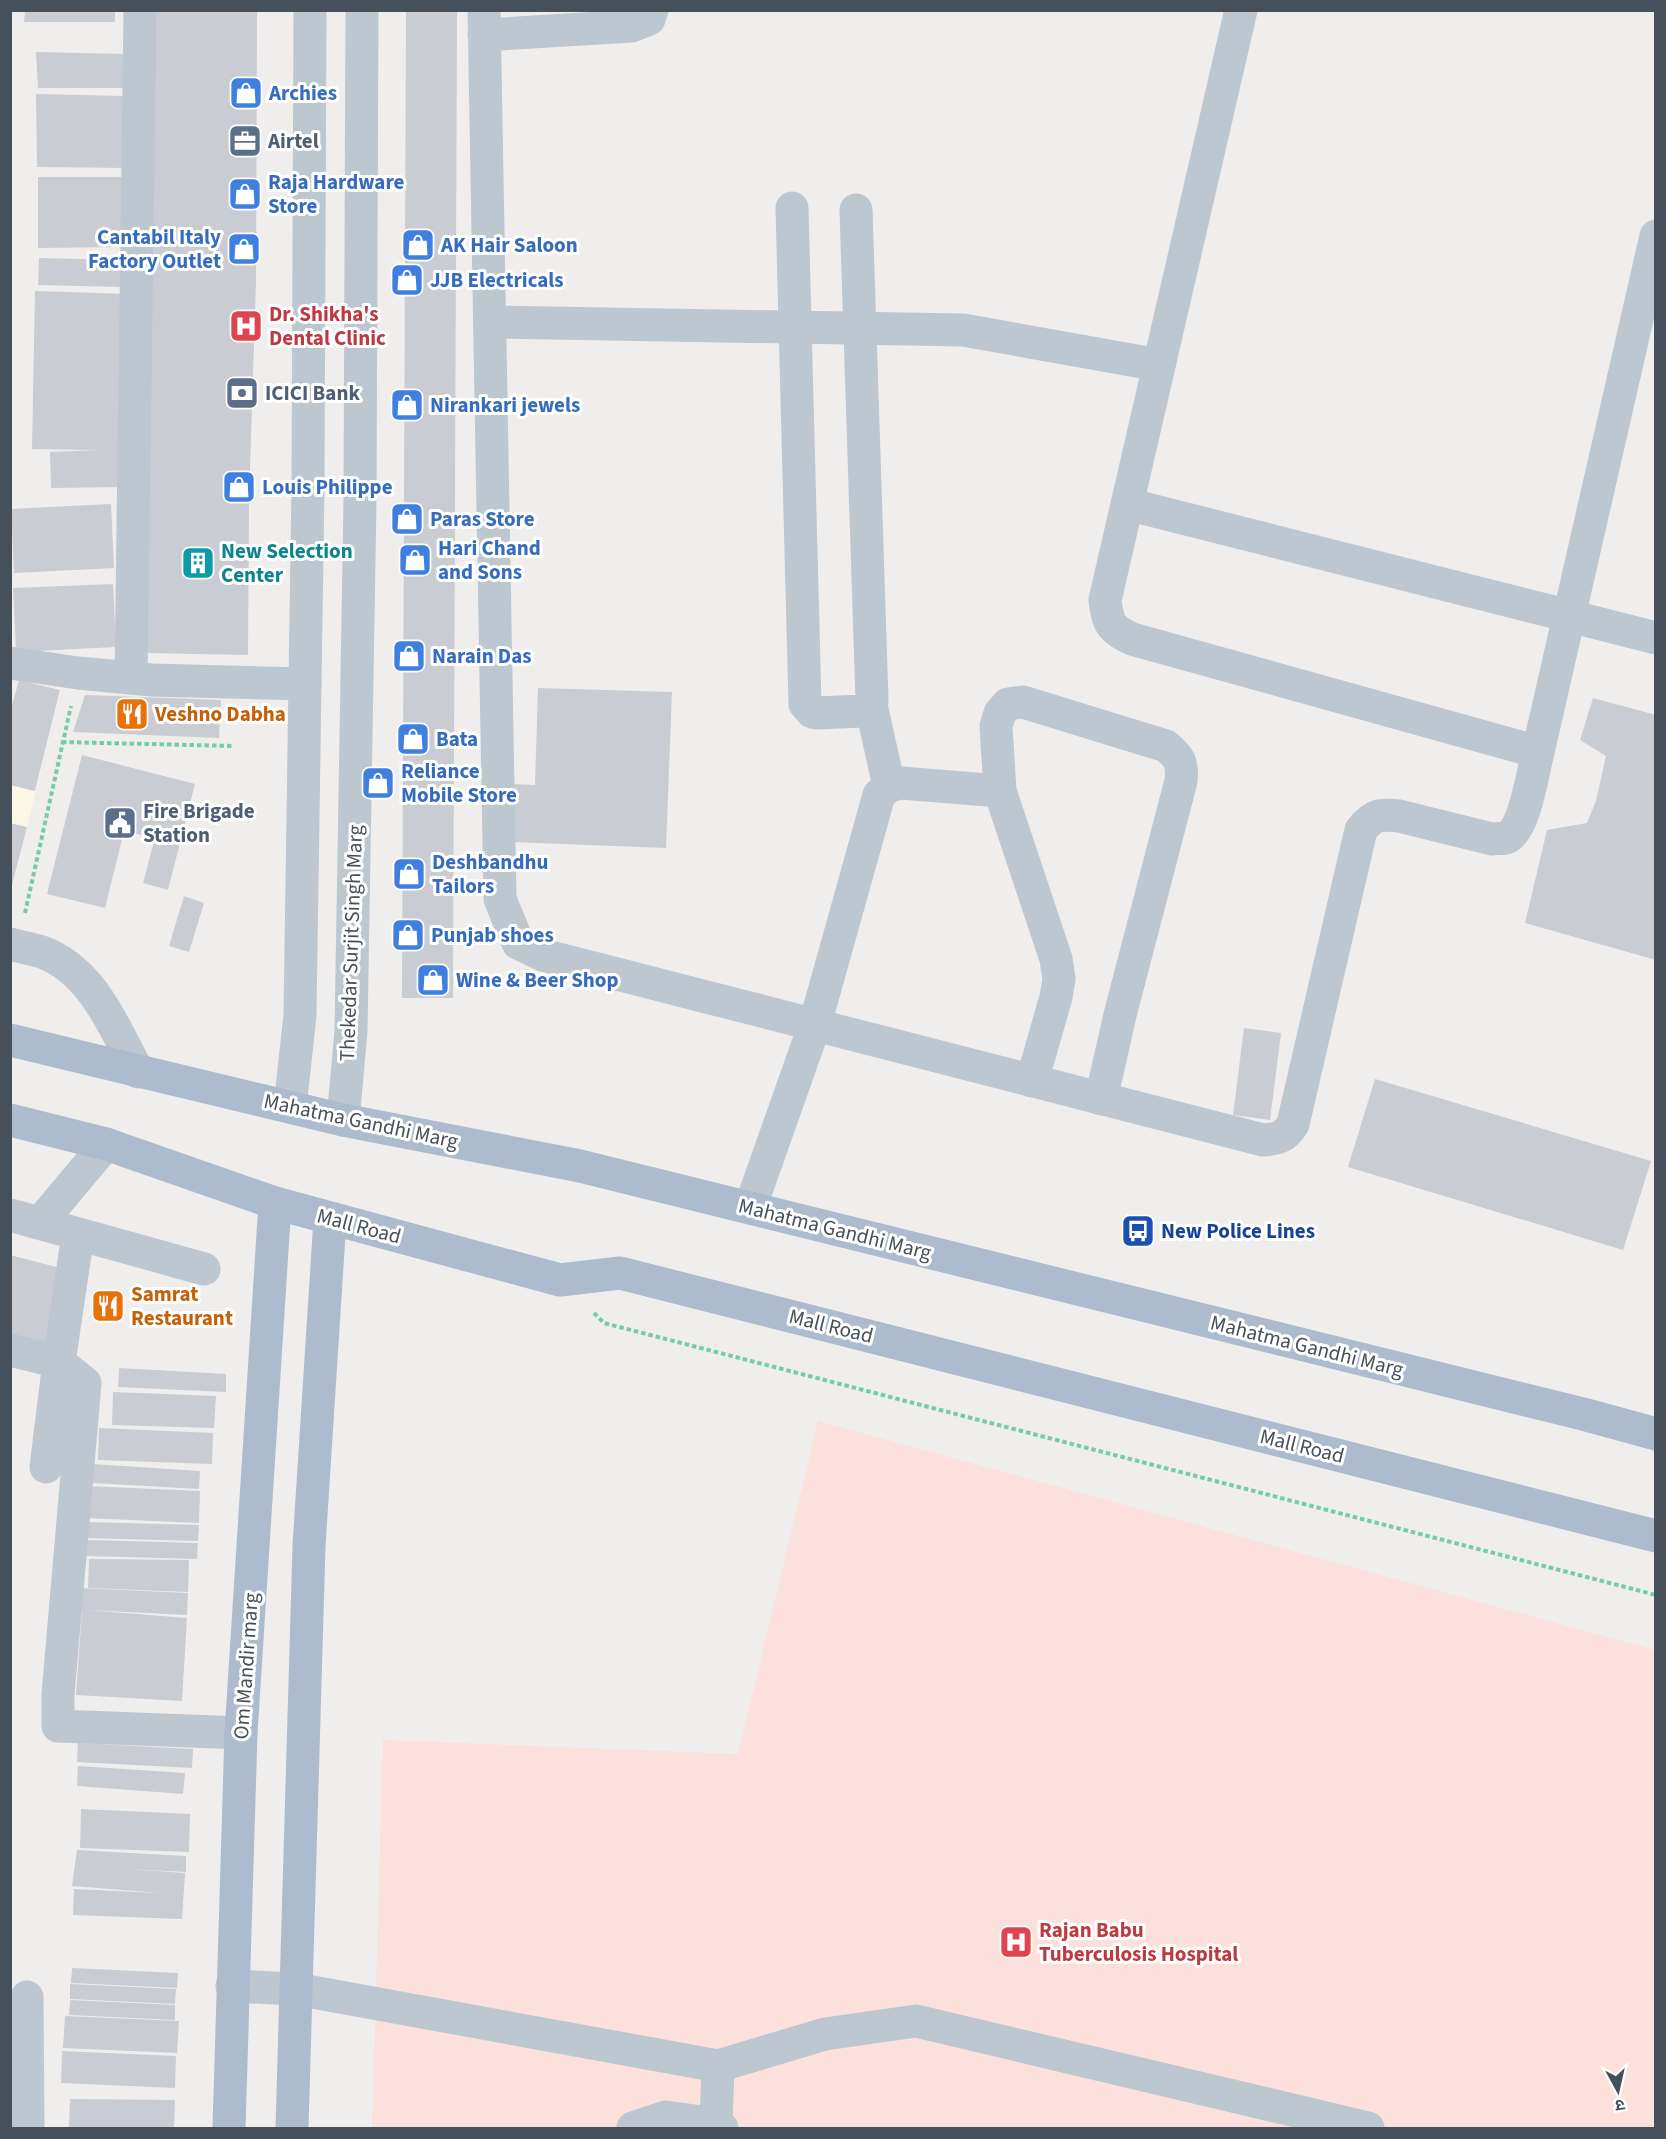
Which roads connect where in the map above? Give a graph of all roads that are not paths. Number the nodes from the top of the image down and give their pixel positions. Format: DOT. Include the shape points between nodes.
graph roads {
  1 [pos="140,10"];
  2 [pos="310,10"];
  3 [pos="362,10"];
  4 [pos="652,10"];
  5 [pos="1241,10"];
  6 [pos="484,23"];
  7 [pos="792,207"];
  8 [pos="856,210"];
  9 [pos="1656,236"];
  10 [pos="490,322"];
  11 [pos="795,327"];
  12 [pos="859,328"];
  13 [pos="1159,365"];
  14 [pos="1127,504"];
  15 [pos="1569,617"];
  16 [pos="1656,638"];
  17 [pos="11,665"];
  18 [pos="131,678"];
  19 [pos="305,684"];
  20 [pos="871,705"];
  21 [pos="1538,752"];
  22 [pos="889,786"];
  23 [pos="1000,791"];
  24 [pos="14,945"];
  25 [pos="815,1024"];
  26 [pos="10,1040"];
  27 [pos="138,1072"];
  28 [pos="1032,1081"];
  29 [pos="1101,1099"];
  30 [pos="290,1107"];
  31 [pos="10,1120"];
  32 [pos="342,1120"];
  33 [pos="106,1144"];
  34 [pos="275,1203"];
  35 [pos="750,1208"];
  36 [pos="25,1219"];
  37 [pos="330,1219"];
  38 [pos="78,1234"];
  39 [pos="204,1269"];
  40 [pos="10,1350"];
  41 [pos="59,1362"];
  42 [pos="1656,1434"];
  43 [pos="46,1467"];
  44 [pos="1656,1536"];
  45 [pos="241,1733"];
  46 [pos="232,1986"];
  47 [pos="297,1989"];
  48 [pos="27,1997"];
  49 [pos="718,2066"];
  50 [pos="719,2126"];
  51 [pos="28,2128"];
  52 [pos="229,2128"];
  53 [pos="292,2128"];
  54 [pos="633,2128"];
  55 [pos="1368,2128"];
  1 -- 18 [label="street"];
  2 -- 19 [label="street"];
  3 -- 32 [label="street, Thekedar Surjit Singh Marg" via="352,1019"];
  4 -- 6 [label="street" via="649,19 632,26"];
  5 -- 13 [label="street"];
  6 -- 10 [label="street"];
  7 -- 11 [label="street"];
  8 -- 12 [label="street"];
  9 -- 15 [label="street"];
  10 -- 11 [label="street"];
  10 -- 25 [label="street" via="500,899 518,943 543,955"];
  11 -- 12 [label="street"];
  11 -- 20 [label="street" via="806,704 817,713 862,711"];
  12 -- 13 [label="street" via="963,330"];
  12 -- 20 [label="street"];
  13 -- 14 [label="street"];
  14 -- 15 [label="street"];
  14 -- 21 [label="street" via="1105,600 1108,621 1117,632"];
  15 -- 16 [label="street"];
  15 -- 21 [label="street"];
  17 -- 18 [label="street"];
  18 -- 19 [label="street"];
  19 -- 30 [label="street" via="300,1016"];
  20 -- 22 [label="street"];
  21 -- 29 [label="street" via="1521,819 1506,838 1492,839 1385,815 1371,818 1361,830 1293,1124 1286,1134 1263,1140"];
  22 -- 23 [label="street" via="901,783"];
  22 -- 25 [label="street" via="879,795 874,808"];
  23 -- 28 [label="street" via="1056,959 1059,979"];
  23 -- 29 [label="street" via="996,726 1008,704 1023,702 1166,746 1178,756 1181,781"];
  24 -- 27 [label="street" via="43,952 73,970 92,989"];
  25 -- 28 [label="street"];
  25 -- 35 [label="street"];
  26 -- 27 [label="main road, Mahatma Gandhi Marg"];
  27 -- 30 [label="main road, Mahatma Gandhi Marg"];
  28 -- 29 [label="street"];
  30 -- 32 [label="main road, Mahatma Gandhi Marg"];
  31 -- 33 [label="main road, Mall Road"];
  32 -- 35 [label="main road, Mahatma Gandhi Marg" via="580,1166"];
  33 -- 34 [label="main road, Mall Road"];
  33 -- 36 [label="street"];
  34 -- 37 [label="main road, Mall Road"];
  34 -- 45 [label="main road, Om Mandir marg"];
  35 -- 42 [label="main road, Mahatma Gandhi Marg"];
  36 -- 38 [label="street"];
  37 -- 44 [label="main road, Mall Road" via="560,1281 620,1273"];
  37 -- 47 [label="main road" via="309,1546"];
  38 -- 39 [label="street"];
  38 -- 41 [label="street"];
  40 -- 41 [label="street"];
  41 -- 43 [label="street"];
  41 -- 45 [label="street" via="85,1383 58,1726"];
  45 -- 46 [label="main road, Om Mandir marg"];
  46 -- 47 [label="street"];
  46 -- 52 [label="main road, Om Mandir marg"];
  47 -- 49 [label="street"];
  47 -- 53 [label="main road"];
  48 -- 51 [label="street"];
  49 -- 50 [label="street"];
  49 -- 55 [label="street" via="825,2034 916,2021"];
  50 -- 54 [label="street" via="666,2117"];
}
